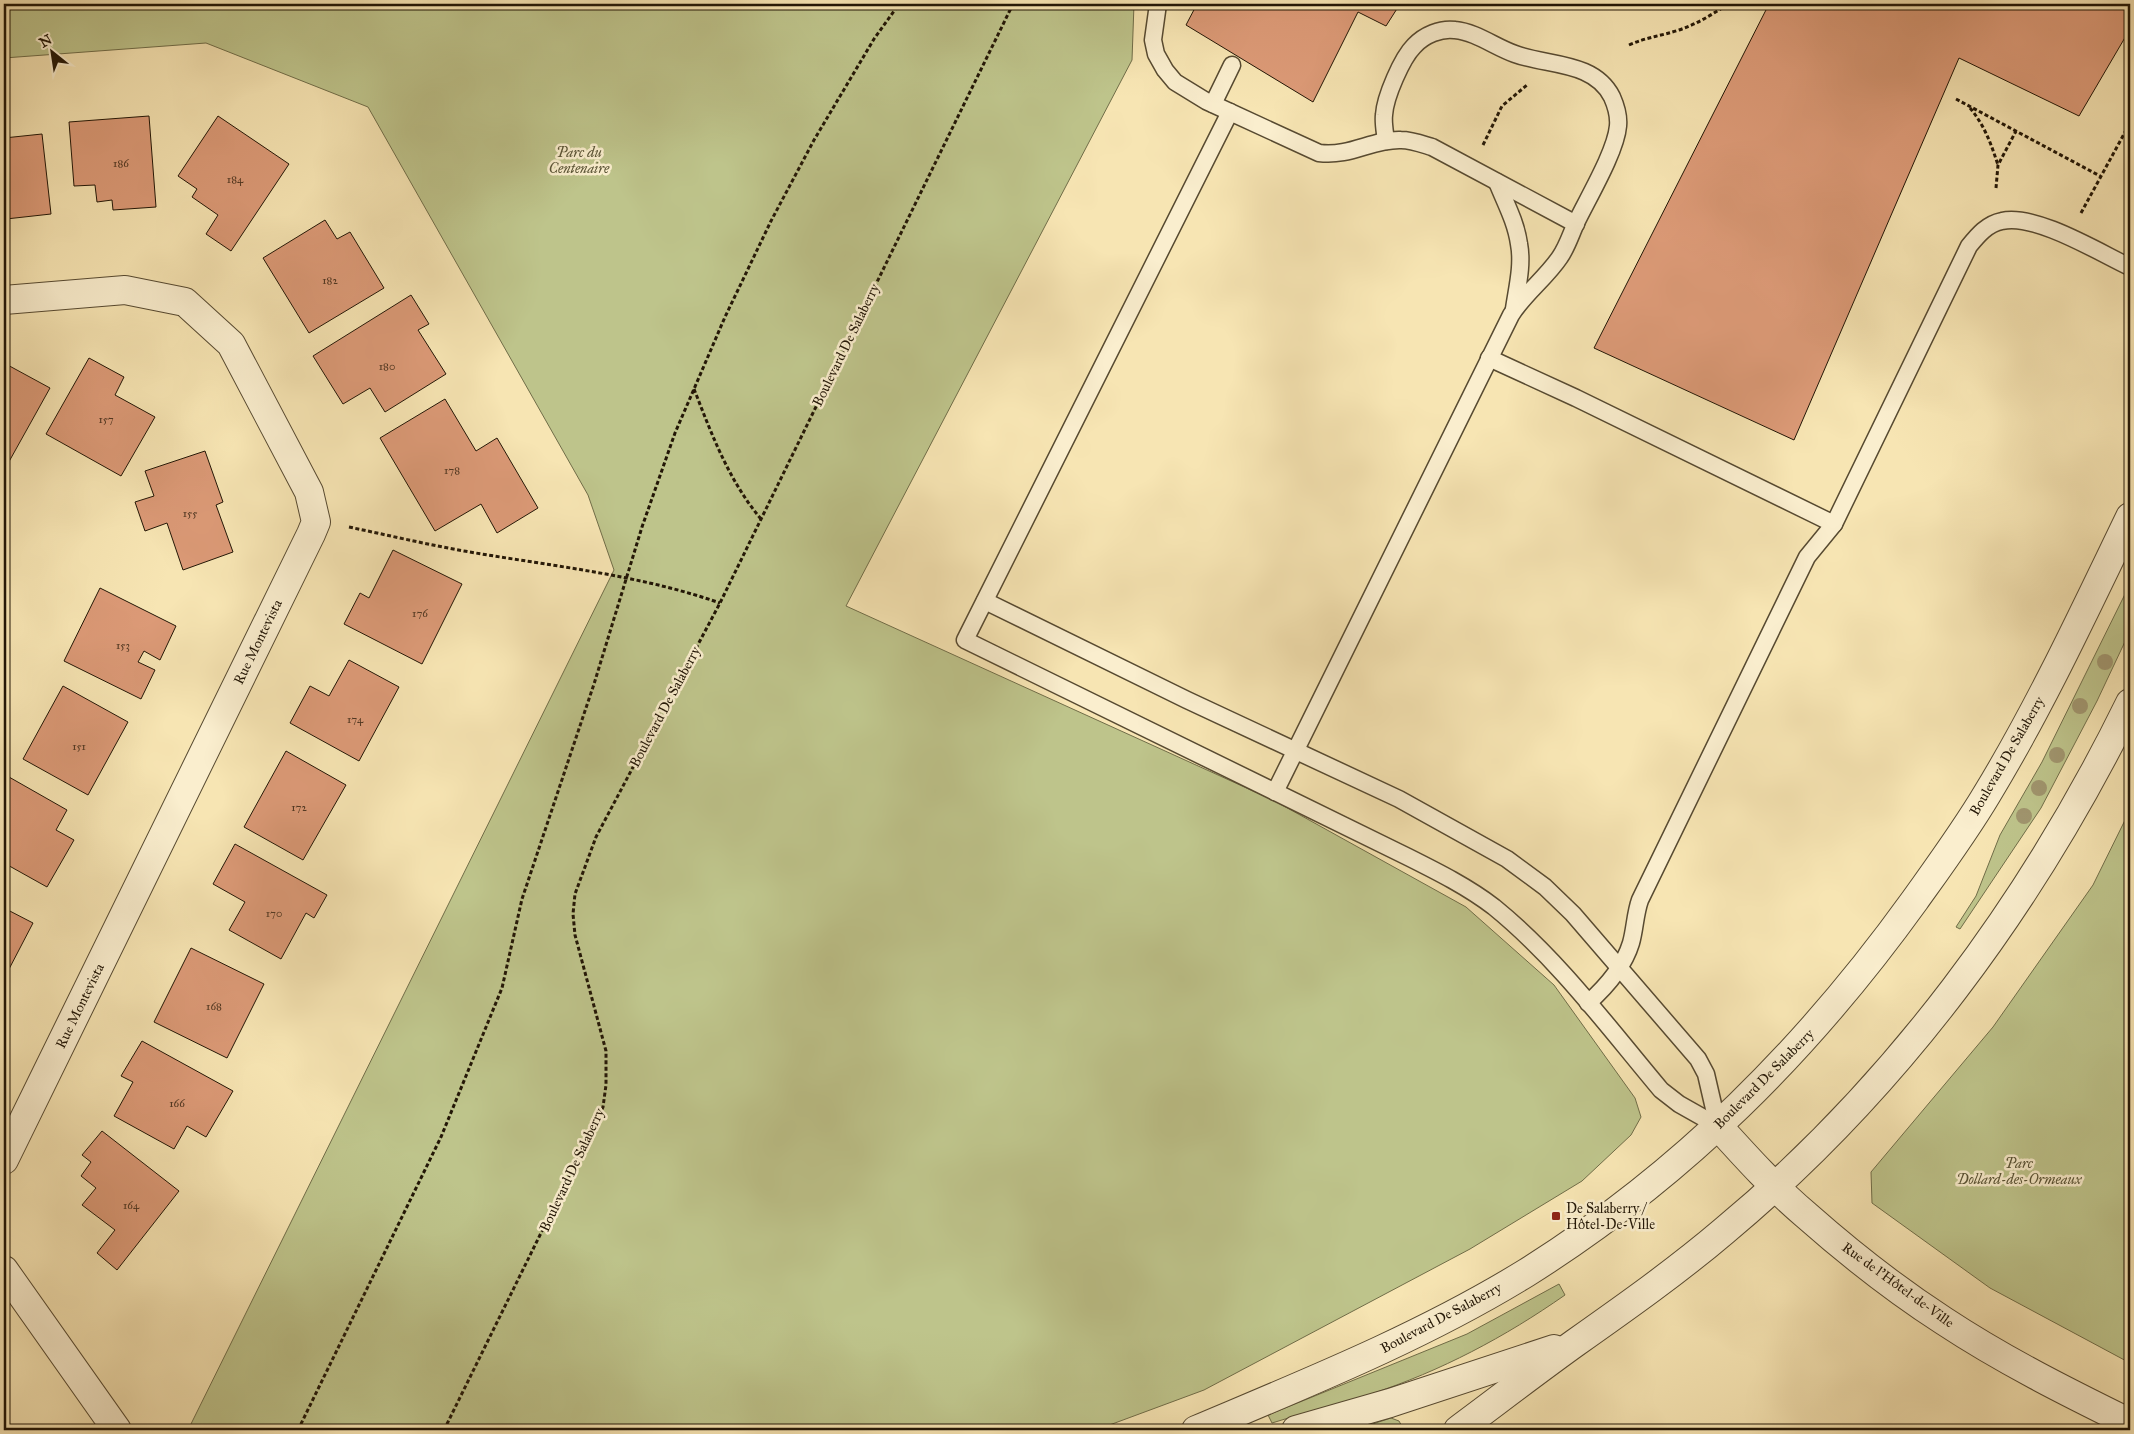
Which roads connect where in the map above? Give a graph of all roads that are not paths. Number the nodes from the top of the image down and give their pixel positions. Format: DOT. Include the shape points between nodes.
graph roads {
  1 [pos="1158,4"];
  2 [pos="1232,65"];
  3 [pos="1213,104"];
  4 [pos="1230,112"];
  5 [pos="1386,141"];
  6 [pos="1497,182"];
  7 [pos="1576,224"];
  8 [pos="2130,268"];
  9 [pos="4,300"];
  10 [pos="1514,309"];
  11 [pos="1488,358"];
  12 [pos="2130,517"];
  13 [pos="1834,524"];
  14 [pos="985,601"];
  15 [pos="2130,703"];
  16 [pos="1295,749"];
  17 [pos="1275,792"];
  18 [pos="1619,967"];
  19 [pos="1588,1003"];
  20 [pos="1718,1126"];
  21 [pos="4,1160"];
  22 [pos="1775,1187"];
  23 [pos="4,1270"];
  24 [pos="1576,1342"];
  25 [pos="2130,1423"];
  26 [pos="117,1430"];
  27 [pos="1196,1430"];
  28 [pos="1296,1430"];
  29 [pos="1458,1430"];
  1 -- 3 [label="lane" via="1152,40 1156,54 1176,82"];
  2 -- 3 [label="lane"];
  3 -- 4 [label="lane"];
  4 -- 5 [label="lane" via="1319,153 1334,155"];
  4 -- 14 [label="lane"];
  5 -- 6 [label="lane" via="1418,142 1432,147"];
  5 -- 7 [label="lane" via="1384,114 1391,88 1414,46 1439,31 1458,30 1514,54 1580,70 1601,82 1609,91 1619,116 1616,137"];
  6 -- 7 [label="lane"];
  6 -- 10 [label="lane" via="1520,246"];
  7 -- 10 [label="lane" via="1560,257"];
  8 -- 13 [label="lane" via="2039,224 2021,220 2002,221 1978,235 1962,260"];
  9 -- 21 [label="street, Rue Montevista" via="125,290 185,302 231,344 309,492 316,522"];
  10 -- 11 [label="lane"];
  11 -- 13 [label="lane"];
  11 -- 16 [label="lane"];
  12 -- 20 [label="street, Boulevard De Salaberry" via="2036,708 1953,847 1832,1009 1796,1050"];
  13 -- 18 [label="lane" via="1808,557 1640,900 1630,944"];
  14 -- 16 [label="lane"];
  14 -- 17 [label="lane" via="965,640"];
  15 -- 22 [label="street" via="2054,844 1974,963 1869,1091"];
  16 -- 17 [label="lane"];
  16 -- 18 [label="lane" via="1445,823 1530,874 1573,914"];
  17 -- 19 [label="lane" via="1465,887 1524,933"];
  18 -- 19 [label="lane"];
  18 -- 20 [label="lane" via="1698,1059 1706,1074"];
  19 -- 20 [label="lane" via="1662,1090 1679,1104"];
  20 -- 22 [label="street, Rue de l'Hôtel-de-Ville"];
  20 -- 27 [label="street, Boulevard De Salaberry" via="1627,1203 1526,1273 1353,1363"];
  22 -- 24 [label="street" via="1639,1298"];
  22 -- 25 [label="street, Rue de l'Hôtel-de-Ville" via="1880,1275 1946,1322 2070,1394"];
  23 -- 26 [label="street"];
  24 -- 28 [label="street"];
  24 -- 29 [label="street"];
}
